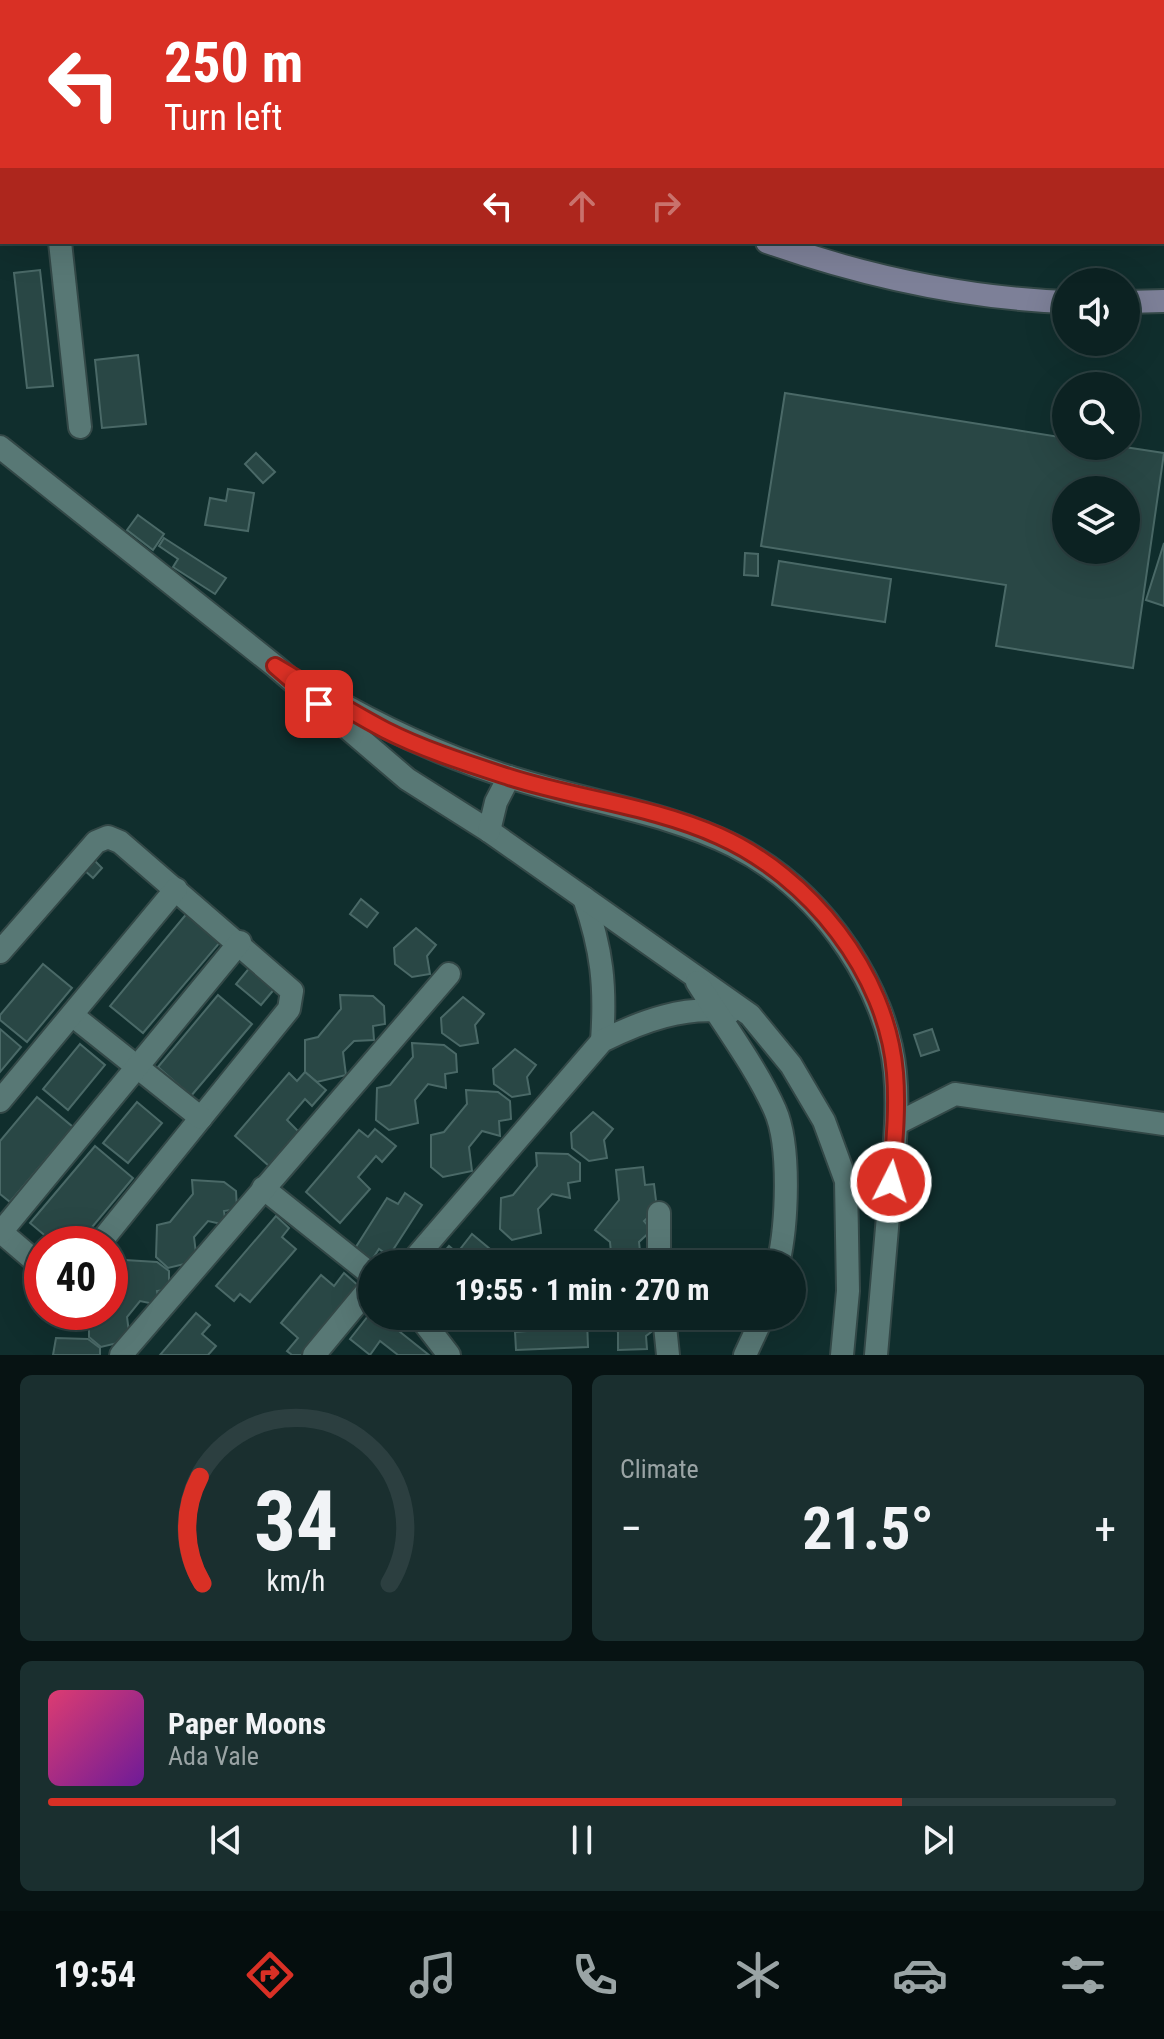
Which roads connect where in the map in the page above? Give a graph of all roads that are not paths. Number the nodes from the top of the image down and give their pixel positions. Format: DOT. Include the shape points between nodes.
graph roads {
  1 [pos="60,244"];
  2 [pos="773,244"];
  3 [pos="1052,301"];
  4 [pos="1164,301"];
  5 [pos="1140,302"];
  6 [pos="80,427"];
  7 [pos="0,447"];
  8 [pos="275,666"];
  9 [pos="509,777"];
  10 [pos="489,831"];
  11 [pos="176,889"];
  12 [pos="584,898"];
  13 [pos="240,942"];
  14 [pos="0,952"];
  15 [pos="449,974"];
  16 [pos="692,974"];
  17 [pos="714,1009"];
  18 [pos="72,1015"];
  19 [pos="750,1015"];
  20 [pos="602,1041"];
  21 [pos="137,1067"];
  22 [pos="0,1101"];
  23 [pos="201,1118"];
  24 [pos="896,1124"];
  25 [pos="1164,1124"];
  26 [pos="263,1188"];
  27 [pos="659,1213"];
  28 [pos="114,1226"];
  29 [pos="0,1231"];
  30 [pos="422,1250"];
  31 [pos="659,1250"];
  32 [pos="782,1250"];
  33 [pos="24,1252"];
  34 [pos="358,1264"];
  35 [pos="358,1302"];
  36 [pos="430,1330"];
  37 [pos="665,1330"];
  38 [pos="757,1330"];
  39 [pos="121,1355"];
  40 [pos="314,1355"];
  41 [pos="449,1355"];
  42 [pos="668,1355"];
  43 [pos="745,1355"];
  44 [pos="842,1355"];
  45 [pos="876,1355"];
  1 -- 6 [label="street"];
  2 -- 3 [label="main road" via="931,288"];
  4 -- 5 [label="main road"];
  7 -- 8 [label="street"];
  8 -- 9 [label="street" via="387,731"];
  8 -- 10 [label="street" via="407,779"];
  9 -- 10 [label="street"];
  9 -- 24 [label="street" via="720,836 781,873 827,917 861,969 883,1018 895,1070"];
  10 -- 12 [label="street"];
  11 -- 13 [label="street"];
  11 -- 14 [label="street" via="120,842 101,839"];
  11 -- 18 [label="street"];
  12 -- 16 [label="street"];
  12 -- 20 [label="street" via="606,992"];
  13 -- 21 [label="street"];
  13 -- 23 [label="street" via="289,985 293,997 289,1009"];
  15 -- 26 [label="street"];
  16 -- 17 [label="street"];
  16 -- 19 [label="street"];
  17 -- 19 [label="street"];
  17 -- 20 [label="street" via="674,1013"];
  17 -- 32 [label="street" via="776,1111 786,1175"];
  18 -- 21 [label="street"];
  18 -- 22 [label="street"];
  19 -- 44 [label="street" via="791,1065 824,1121 846,1181 848,1291"];
  20 -- 30 [label="street"];
  21 -- 23 [label="street"];
  21 -- 29 [label="street"];
  23 -- 28 [label="street"];
  24 -- 25 [label="street" via="955,1094"];
  24 -- 45 [label="street"];
  26 -- 34 [label="street"];
  26 -- 39 [label="street"];
  27 -- 31 [label="street"];
  29 -- 33 [label="street"];
  35 -- 40 [label="street"];
  36 -- 41 [label="street"];
  37 -- 42 [label="street"];
  38 -- 43 [label="street"];
}
